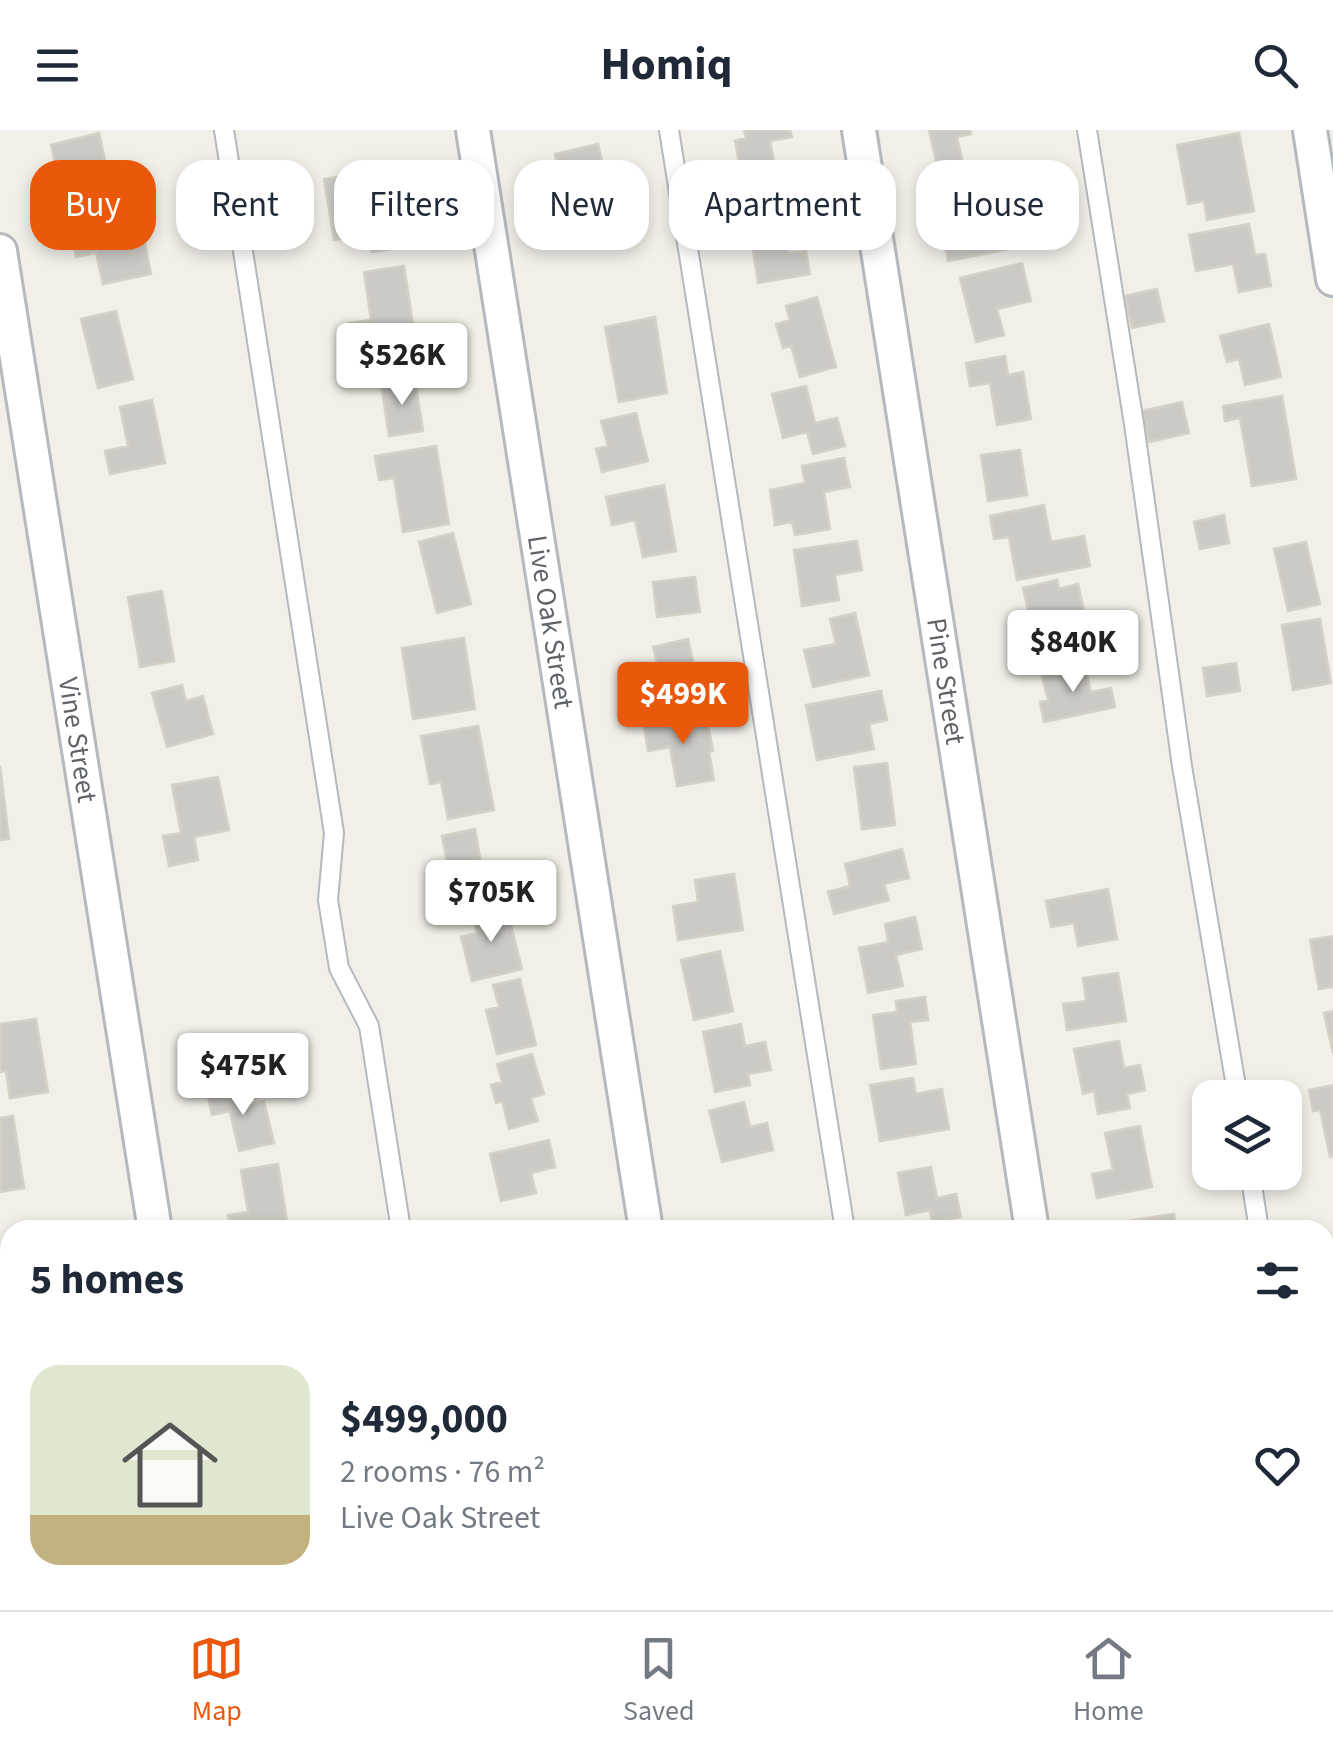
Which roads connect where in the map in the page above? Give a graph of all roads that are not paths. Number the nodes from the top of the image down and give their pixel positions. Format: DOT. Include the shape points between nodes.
graph roads {
  1 [pos="224,130"];
  2 [pos="472,130"];
  3 [pos="669,130"];
  4 [pos="860,130"];
  5 [pos="1087,130"];
  6 [pos="1310,130"];
  7 [pos="0,251"];
  8 [pos="1333,279"];
  9 [pos="1235,1080"];
  10 [pos="1253,1190"];
  11 [pos="153,1220"];
  12 [pos="399,1220"];
  13 [pos="644,1220"];
  14 [pos="844,1220"];
  15 [pos="1030,1220"];
  16 [pos="1257,1220"];
  1 -- 12 [label="lane" via="334,832 328,900 338,968 368,1026"];
  2 -- 13 [label="street, Live Oak Street"];
  3 -- 14 [label="lane"];
  4 -- 15 [label="street, Pine Street"];
  5 -- 9 [label="lane"];
  6 -- 8 [label="street"];
  7 -- 11 [label="street, Vine Street"];
  10 -- 16 [label="lane"];
}
